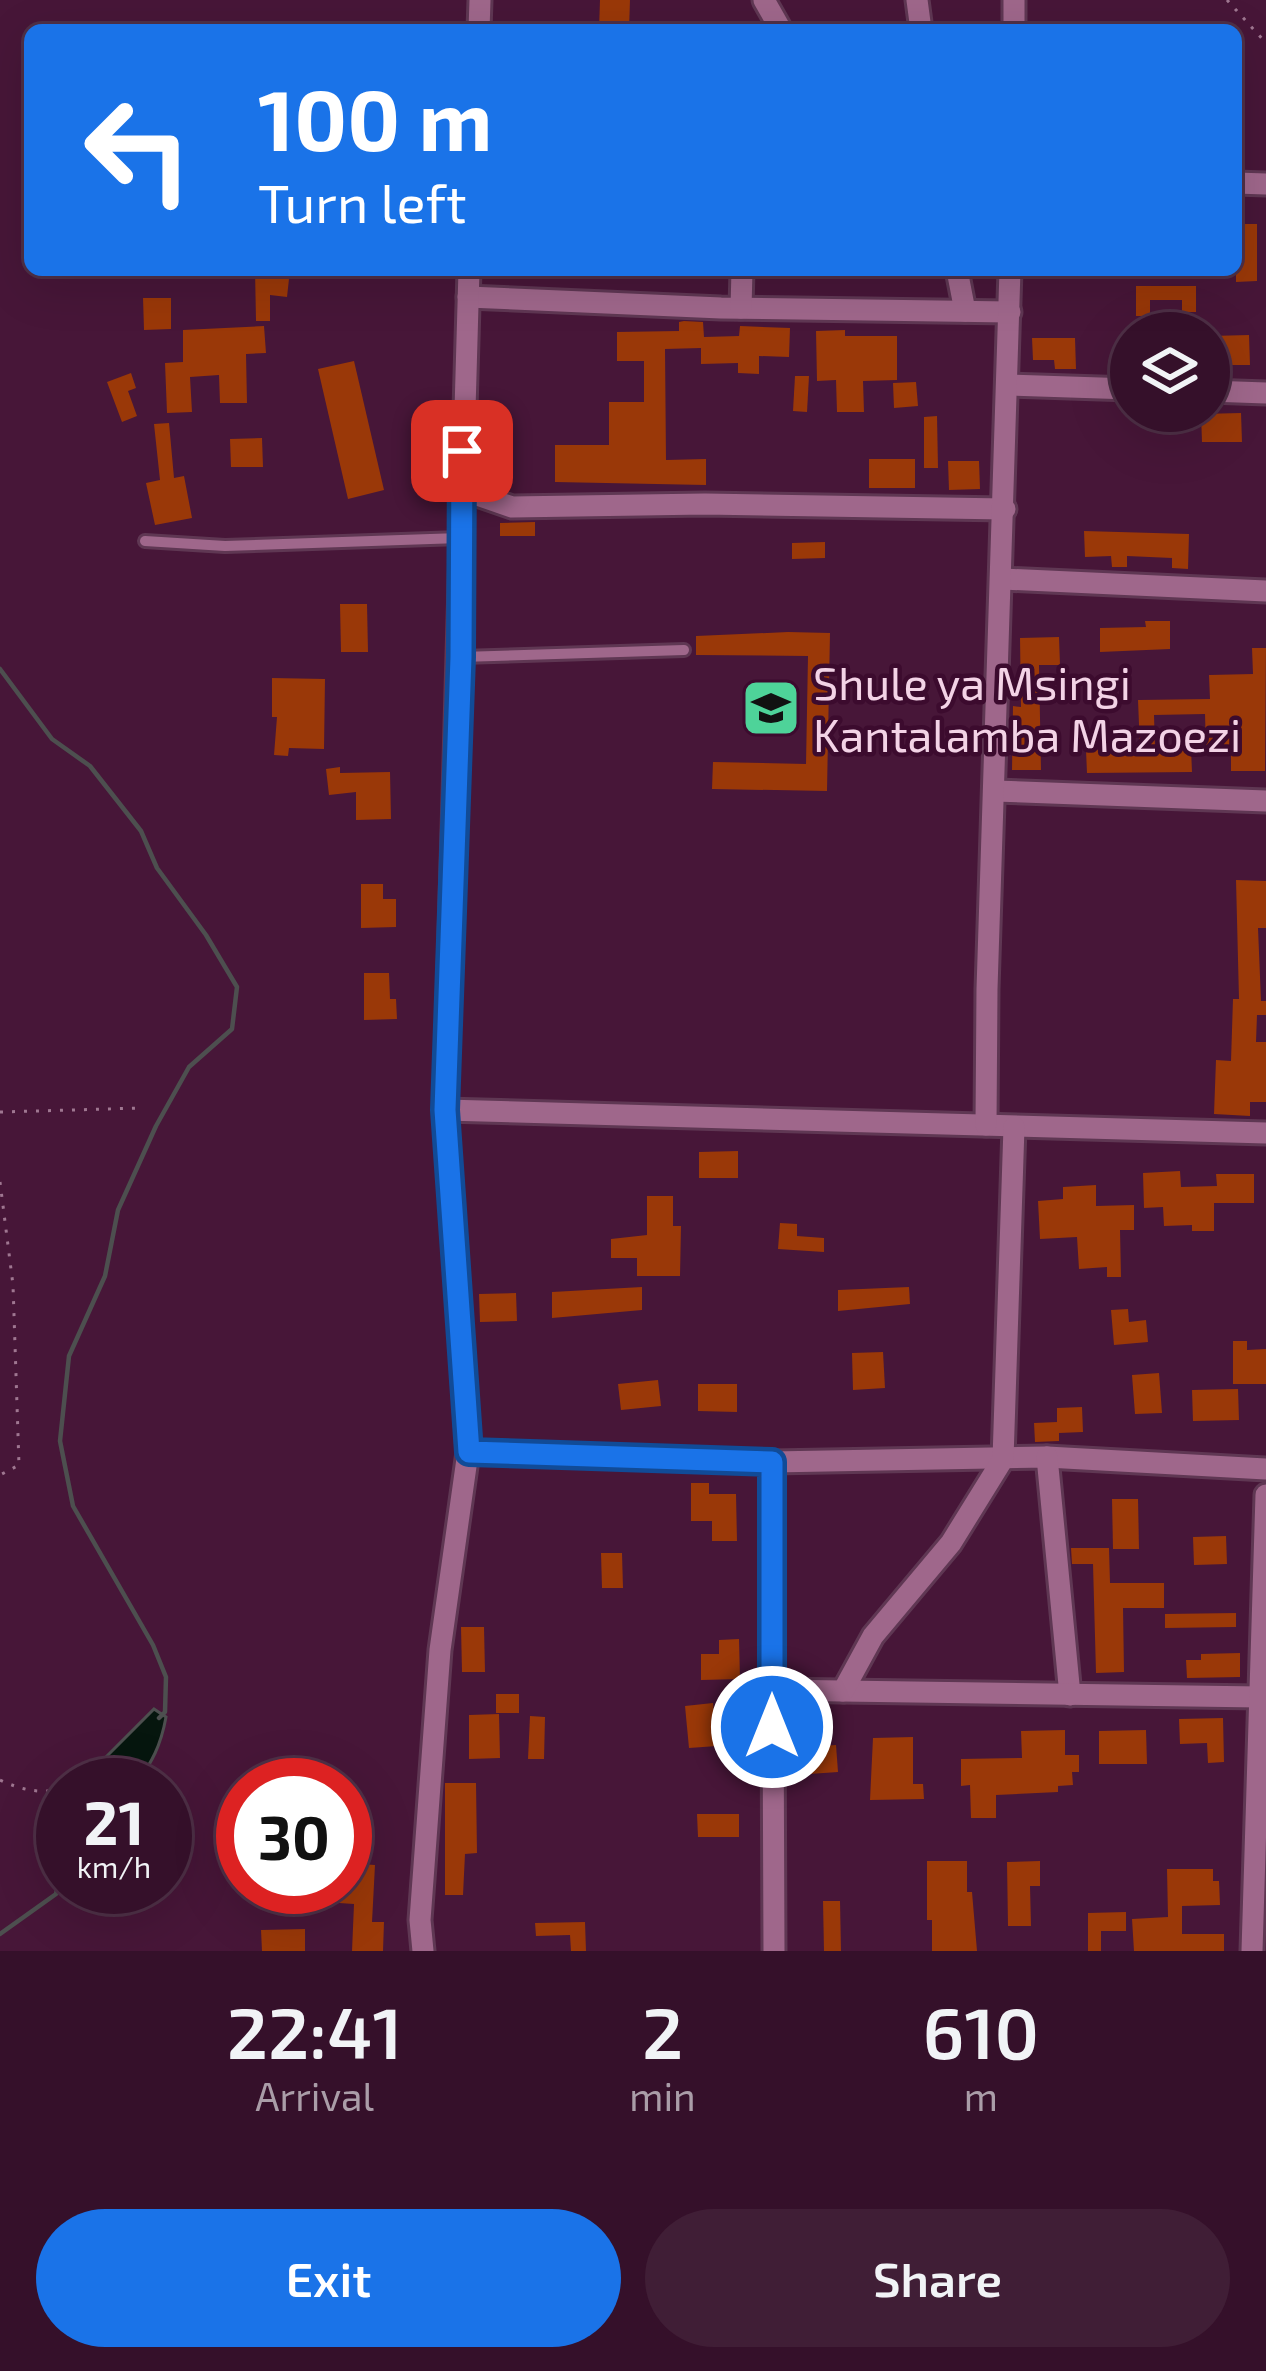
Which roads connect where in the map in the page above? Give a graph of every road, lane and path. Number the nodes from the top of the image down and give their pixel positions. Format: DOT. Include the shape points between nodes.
graph roads {
  1 [pos="1227,0"];
  2 [pos="1266,43"];
  3 [pos="469,276"];
  4 [pos="742,276"];
  5 [pos="959,276"];
  6 [pos="1010,276"];
  7 [pos="468,297"];
  8 [pos="741,308"];
  9 [pos="964,311"];
  10 [pos="1010,312"];
  11 [pos="1009,386"];
  12 [pos="1110,388"];
  13 [pos="1230,392"];
  14 [pos="1266,393"];
  15 [pos="460,489"];
  16 [pos="512,507"];
  17 [pos="1005,509"];
  18 [pos="460,530"];
  19 [pos="145,541"];
  20 [pos="1003,580"];
  21 [pos="1266,591"];
  22 [pos="684,650"];
  23 [pos="461,657"];
  24 [pos="995,791"];
  25 [pos="1266,801"];
  26 [pos="142,1108"];
  27 [pos="445,1110"];
  28 [pos="0,1112"];
  29 [pos="986,1125"];
  30 [pos="1014,1127"];
  31 [pos="1266,1133"];
  32 [pos="0,1182"];
  33 [pos="469,1452"];
  34 [pos="1047,1457"];
  35 [pos="1003,1459"];
  36 [pos="772,1462"];
  37 [pos="1266,1469"];
  38 [pos="0,1475"];
  39 [pos="1266,1495"];
  40 [pos="772,1690"];
  41 [pos="842,1691"];
  42 [pos="1070,1695"];
  43 [pos="1260,1697"];
  44 [pos="0,1780"];
  45 [pos="36,1791"];
  46 [pos="423,1951"];
  47 [pos="773,1951"];
  48 [pos="1252,1951"];
  1 -- 2 [label="path"];
  3 -- 7 [label="street"];
  4 -- 8 [label="street"];
  5 -- 9 [label="street"];
  6 -- 10 [label="street"];
  7 -- 8 [label="street"];
  7 -- 15 [label="street"];
  8 -- 9 [label="street"];
  9 -- 10 [label="street"];
  10 -- 11 [label="street"];
  11 -- 12 [label="street"];
  11 -- 17 [label="street"];
  13 -- 14 [label="street"];
  15 -- 16 [label="street"];
  15 -- 18 [label="street"];
  16 -- 17 [label="street"];
  16 -- 18 [label="street"];
  17 -- 20 [label="street"];
  18 -- 19 [label="lane" via="226,546"];
  18 -- 23 [label="street"];
  20 -- 21 [label="street"];
  20 -- 24 [label="street"];
  22 -- 23 [label="lane"];
  23 -- 27 [label="street"];
  24 -- 25 [label="street"];
  24 -- 29 [label="street"];
  26 -- 28 [label="path"];
  27 -- 29 [label="street"];
  27 -- 33 [label="street"];
  29 -- 30 [label="street"];
  30 -- 31 [label="street"];
  30 -- 35 [label="street"];
  32 -- 38 [label="path" via="20,1465"];
  33 -- 36 [label="street"];
  33 -- 46 [label="street" via="440,1650"];
  34 -- 35 [label="street"];
  34 -- 37 [label="street"];
  34 -- 42 [label="street"];
  35 -- 36 [label="street"];
  35 -- 41 [label="street"];
  36 -- 40 [label="street"];
  39 -- 43 [label="street"];
  40 -- 41 [label="street"];
  40 -- 47 [label="street"];
  41 -- 42 [label="street"];
  42 -- 43 [label="street"];
  43 -- 48 [label="street"];
  44 -- 45 [label="path"];
}
